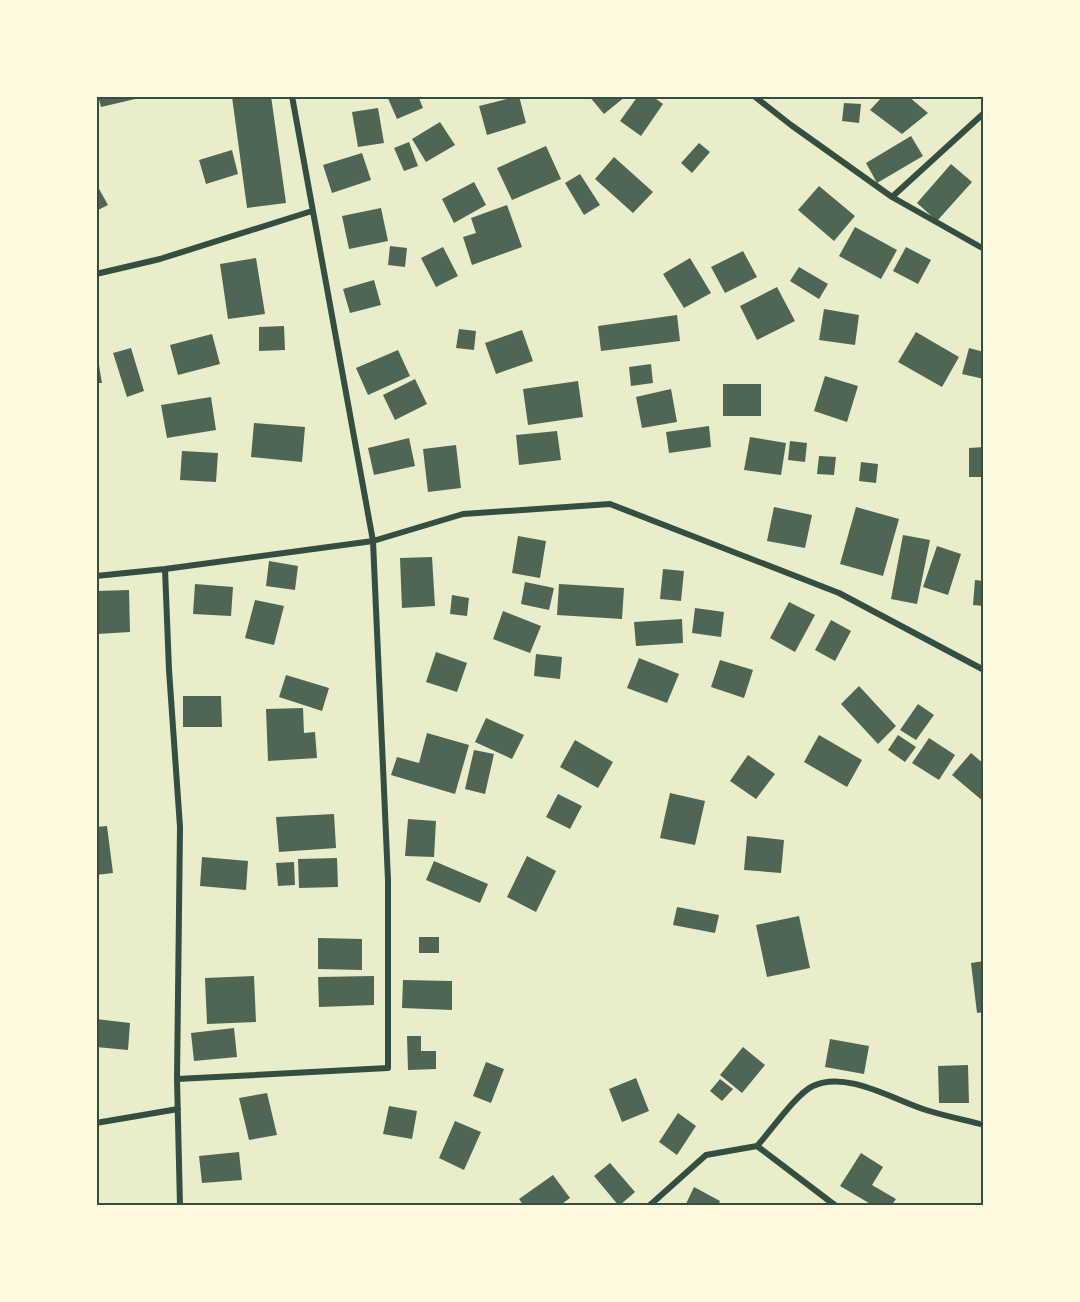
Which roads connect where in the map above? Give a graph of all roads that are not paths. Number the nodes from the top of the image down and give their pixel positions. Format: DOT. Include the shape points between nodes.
graph roads {
  1 [pos="292,96"];
  2 [pos="754,96"];
  3 [pos="984,113"];
  4 [pos="892,197"];
  5 [pos="312,211"];
  6 [pos="984,249"];
  7 [pos="96,274"];
  8 [pos="373,541"];
  9 [pos="165,569"];
  10 [pos="96,576"];
  11 [pos="984,670"];
  12 [pos="177,1079"];
  13 [pos="178,1109"];
  14 [pos="96,1123"];
  15 [pos="984,1125"];
  16 [pos="757,1146"];
  17 [pos="180,1206"];
  18 [pos="649,1206"];
  19 [pos="836,1206"];
  1 -- 5 [label="street"];
  2 -- 4 [label="street"];
  3 -- 4 [label="street"];
  4 -- 6 [label="street"];
  5 -- 7 [label="street" via="160,259"];
  5 -- 8 [label="street"];
  8 -- 9 [label="street"];
  8 -- 11 [label="street" via="463,514 610,504 839,593"];
  8 -- 12 [label="street" via="388,880 388,1068"];
  9 -- 10 [label="street"];
  9 -- 12 [label="street" via="180,826"];
  12 -- 13 [label="street"];
  13 -- 14 [label="street"];
  13 -- 17 [label="street"];
  15 -- 16 [label="street" via="926,1110 857,1084 826,1082 812,1086 797,1098"];
  16 -- 18 [label="street" via="706,1155"];
  16 -- 19 [label="street"];
}
